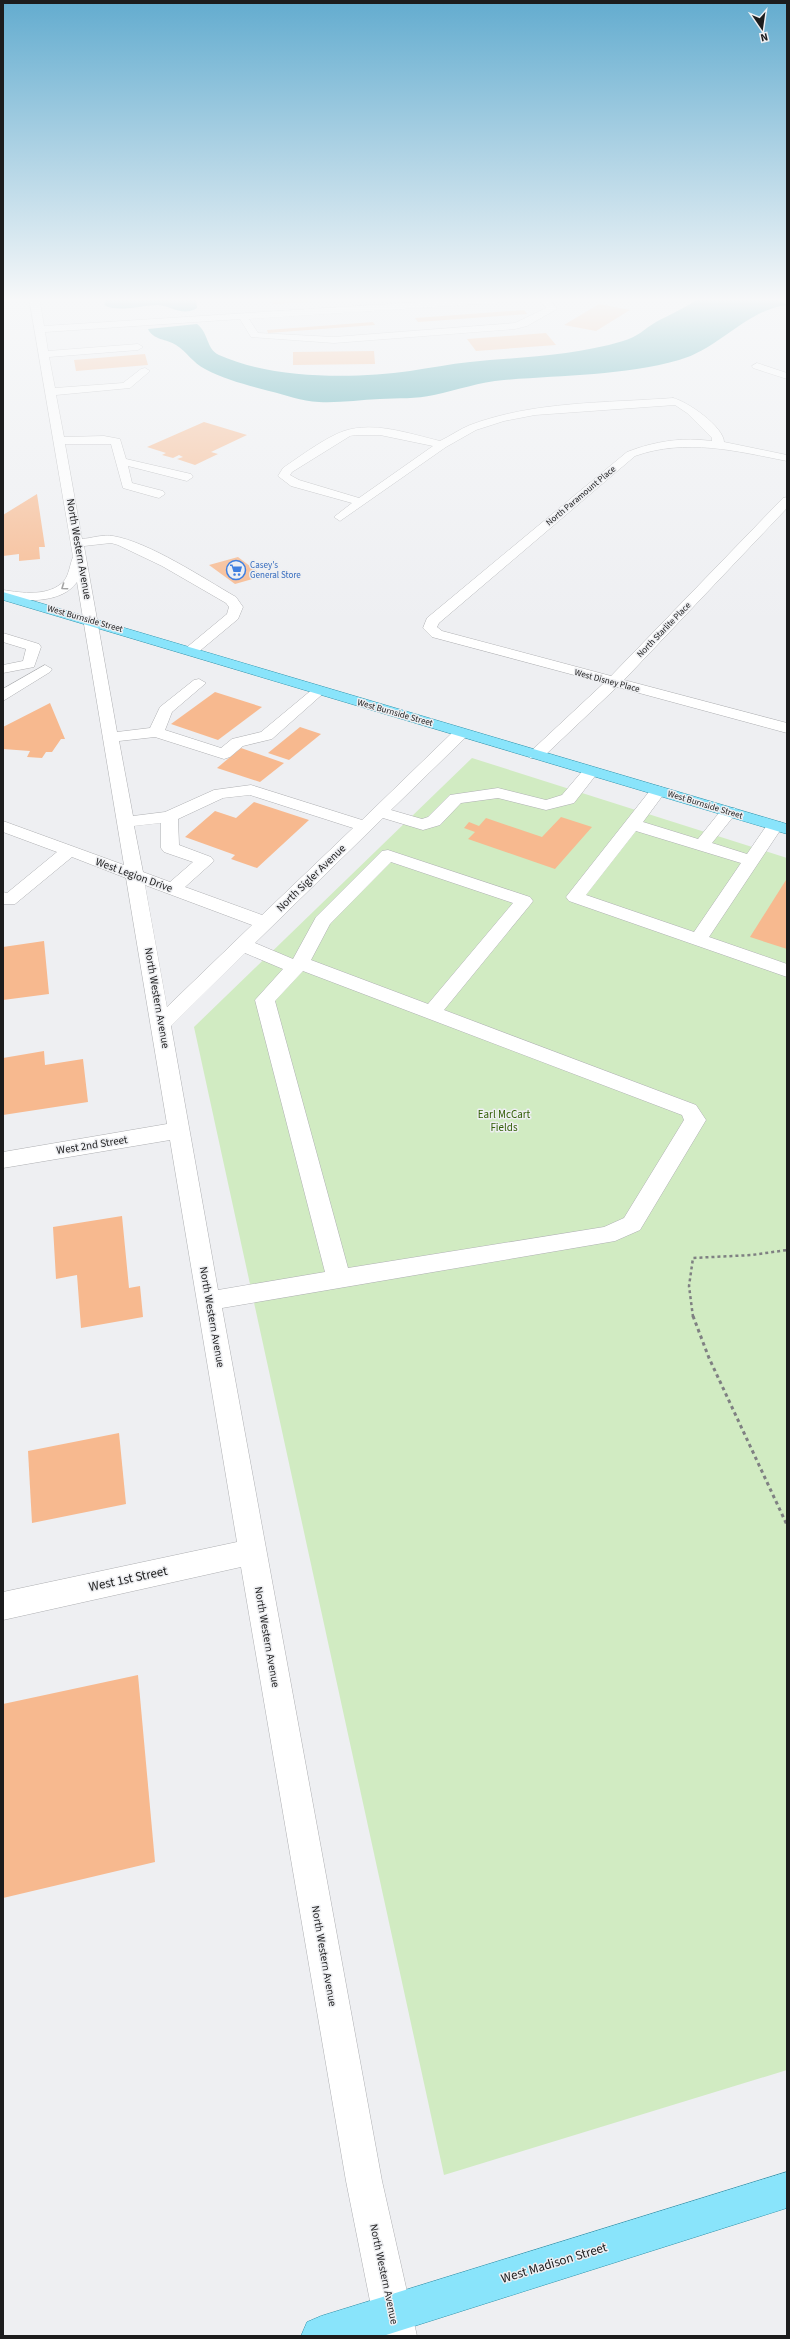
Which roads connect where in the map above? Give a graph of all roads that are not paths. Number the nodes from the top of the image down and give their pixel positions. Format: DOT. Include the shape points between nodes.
graph roads {
  1 [pos="54,406"];
  2 [pos="601,406"];
  3 [pos="685,406"];
  4 [pos="60,441"];
  5 [pos="718,444"];
  6 [pos="442,445"];
  7 [pos="787,458"];
  8 [pos="121,461"];
  9 [pos="187,477"];
  10 [pos="159,494"];
  11 [pos="787,501"];
  12 [pos="361,502"];
  13 [pos="340,517"];
  14 [pos="79,548"];
  15 [pos="3,595"];
  16 [pos="92,621"];
  17 [pos="430,628"];
  18 [pos="3,638"];
  19 [pos="191,652"];
  20 [pos="29,664"];
  21 [pos="3,669"];
  22 [pos="199,683"];
  23 [pos="613,683"];
  24 [pos="319,691"];
  25 [pos="3,696"];
  26 [pos="787,728"];
  27 [pos="156,732"];
  28 [pos="461,732"];
  29 [pos="112,737"];
  30 [pos="536,755"];
  31 [pos="591,771"];
  32 [pos="658,791"];
  33 [pos="379,812"];
  34 [pos="729,812"];
  35 [pos="169,817"];
  36 [pos="126,822"];
  37 [pos="632,824"];
  38 [pos="3,826"];
  39 [pos="365,826"];
  40 [pos="781,828"];
  41 [pos="702,845"];
  42 [pos="69,851"];
  43 [pos="752,861"];
  44 [pos="135,876"];
  45 [pos="172,889"];
  46 [pos="3,897"];
  47 [pos="264,923"];
  48 [pos="698,940"];
  49 [pos="242,945"];
  50 [pos="298,965"];
  51 [pos="787,971"];
  52 [pos="431,1013"];
  53 [pos="162,1023"];
  54 [pos="180,1130"];
  55 [pos="3,1160"];
  56 [pos="339,1279"];
  57 [pos="209,1301"];
  58 [pos="252,1552"];
  59 [pos="3,1606"];
  60 [pos="787,2190"];
  61 [pos="394,2325"];
  62 [pos="320,2336"];
  1 -- 4 [label="street, North Western Avenue"];
  2 -- 6 [label="street" via="517,414 472,428"];
  3 -- 5 [label="street" via="718,438"];
  4 -- 8 [label="street" via="113,440 117,444"];
  4 -- 14 [label="street, North Western Avenue"];
  5 -- 7 [label="street, North Paramount Place"];
  5 -- 17 [label="street, North Paramount Place" via="668,444 631,454 432,621"];
  6 -- 12 [label="street"];
  6 -- 12 [label="street" via="356,430 287,470 284,476 294,483"];
  8 -- 9 [label="street"];
  8 -- 10 [label="street" via="127,485"];
  11 -- 23 [label="street, North Starlite Place"];
  12 -- 13 [label="street"];
  14 -- 15 [label="street, one-way" via="72,576 64,588 40,595"];
  14 -- 16 [label="street, North Western Avenue"];
  14 -- 19 [label="street" via="111,539 123,542 167,563 231,600 236,607 233,616"];
  15 -- 16 [label="main road, West Burnside Street"];
  16 -- 19 [label="main road, West Burnside Street"];
  16 -- 29 [label="street, North Western Avenue"];
  17 -- 23 [label="street, West Disney Place" via="437,634"];
  18 -- 20 [label="street" via="34,647"];
  19 -- 24 [label="main road, West Burnside Street"];
  20 -- 21 [label="street"];
  20 -- 25 [label="street" via="45,669"];
  22 -- 27 [label="street" via="166,710"];
  23 -- 26 [label="street, West Disney Place"];
  23 -- 30 [label="street, North Starlite Place"];
  24 -- 27 [label="street" via="266,736 238,742 224,754"];
  24 -- 28 [label="main road, West Burnside Street"];
  27 -- 29 [label="street"];
  28 -- 30 [label="main road, West Burnside Street"];
  28 -- 33 [label="street, North Sigler Avenue"];
  29 -- 36 [label="street, North Western Avenue"];
  30 -- 31 [label="main road, West Burnside Street"];
  31 -- 32 [label="main road, West Burnside Street"];
  31 -- 33 [label="street" via="568,799 546,804 498,793 456,799 434,821 423,825"];
  32 -- 34 [label="main road, West Burnside Street"];
  32 -- 37 [label="street"];
  33 -- 39 [label="street, North Sigler Avenue"];
  34 -- 40 [label="main road, West Burnside Street"];
  34 -- 41 [label="street"];
  35 -- 36 [label="street"];
  35 -- 39 [label="street" via="220,793 251,790"];
  35 -- 45 [label="street" via="170,848 205,861"];
  36 -- 44 [label="street, North Western Avenue"];
  37 -- 41 [label="street"];
  37 -- 48 [label="street" via="575,897"];
  38 -- 42 [label="street, West Legion Drive"];
  39 -- 47 [label="street, North Sigler Avenue"];
  40 -- 43 [label="street"];
  41 -- 43 [label="street"];
  42 -- 44 [label="street, West Legion Drive"];
  42 -- 46 [label="street" via="9,900"];
  43 -- 48 [label="street"];
  44 -- 45 [label="street, West Legion Drive"];
  44 -- 53 [label="street, North Western Avenue"];
  45 -- 47 [label="street, West Legion Drive"];
  47 -- 49 [label="street, North Sigler Avenue"];
  48 -- 51 [label="street"];
  49 -- 50 [label="street"];
  49 -- 53 [label="street, North Sigler Avenue"];
  50 -- 52 [label="street"];
  50 -- 52 [label="street" via="322,921 388,856 524,901"];
  50 -- 56 [label="street" via="265,1000"];
  52 -- 56 [label="street" via="689,1110 695,1120 632,1224 607,1235"];
  53 -- 54 [label="street, North Western Avenue"];
  54 -- 55 [label="street, West 2nd Street"];
  54 -- 57 [label="street, North Western Avenue"];
  56 -- 57 [label="street"];
  57 -- 58 [label="street, North Western Avenue"];
  58 -- 59 [label="street, West 1st Street"];
  58 -- 61 [label="street, North Western Avenue" via="364,2181"];
  60 -- 61 [label="main road, West Madison Street"];
  61 -- 62 [label="main road, West Madison Street"];
}
